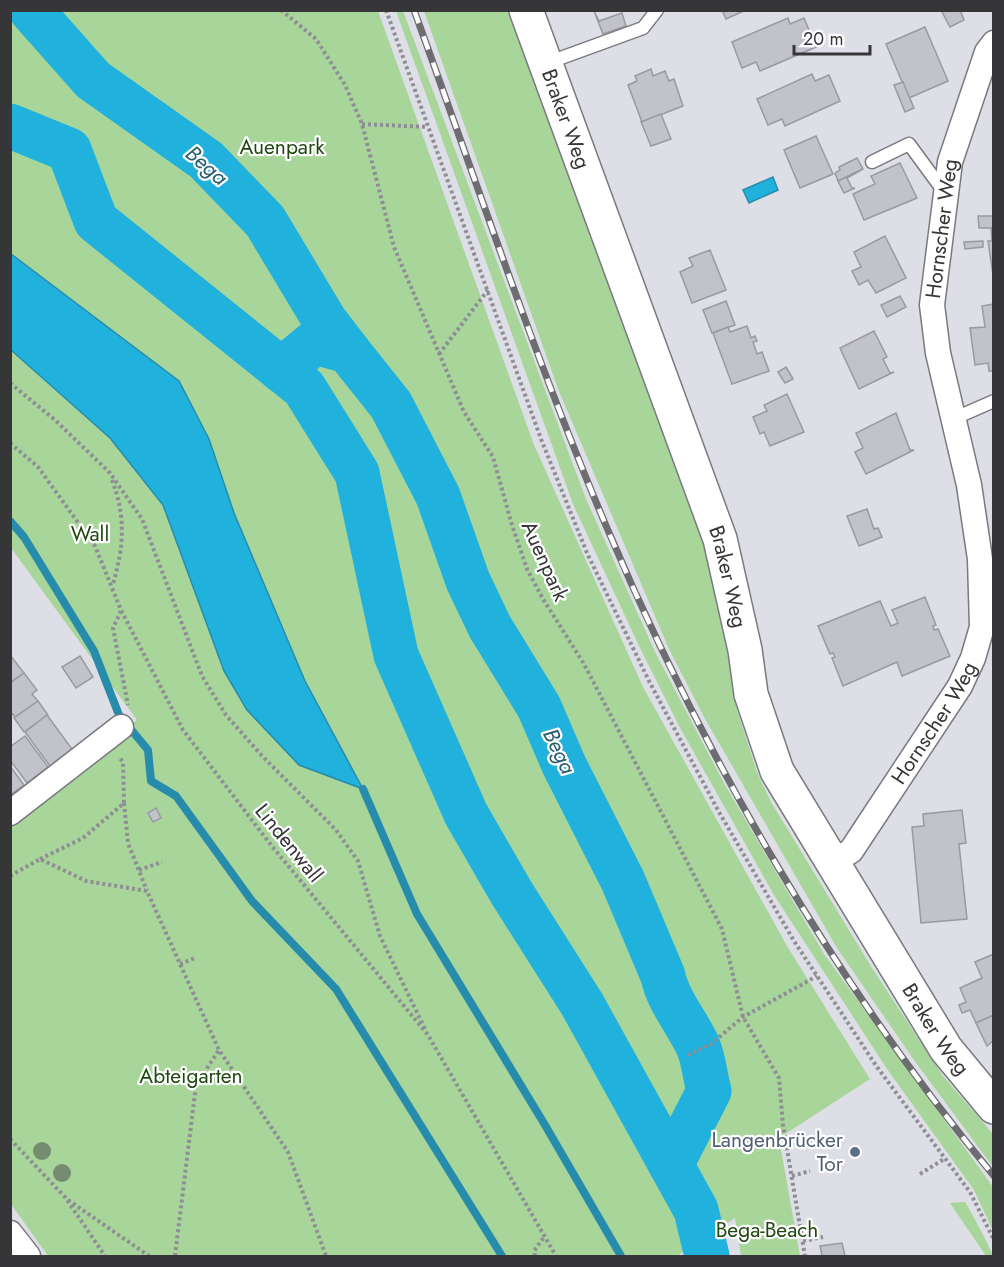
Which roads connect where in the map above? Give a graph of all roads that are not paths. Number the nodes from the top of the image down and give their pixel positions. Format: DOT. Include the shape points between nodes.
graph roads {
  1 [pos="526,10"];
  2 [pos="657,10"];
  3 [pos="993,43"];
  4 [pos="545,64"];
  5 [pos="872,162"];
  6 [pos="946,194"];
  7 [pos="993,401"];
  8 [pos="953,419"];
  9 [pos="118,725"];
  10 [pos="10,813"];
  11 [pos="831,863"];
  12 [pos="993,1107"];
  13 [pos="10,1233"];
  14 [pos="28,1257"];
  1 -- 4 [label="street, Braker Weg"];
  2 -- 4 [label="lane" via="643,28"];
  3 -- 6 [label="street, Hornscher Weg" via="950,162"];
  4 -- 11 [label="street, Braker Weg" via="720,539 767,747"];
  5 -- 6 [label="lane" via="909,144"];
  6 -- 8 [label="street, Hornscher Weg" via="932,305"];
  7 -- 8 [label="lane"];
  8 -- 11 [label="street, Hornscher Weg" via="981,559 982,627 960,686 851,851"];
  9 -- 10 [label="street"];
  11 -- 12 [label="street, Braker Weg" via="946,1049"];
  13 -- 14 [label="street"];
}
